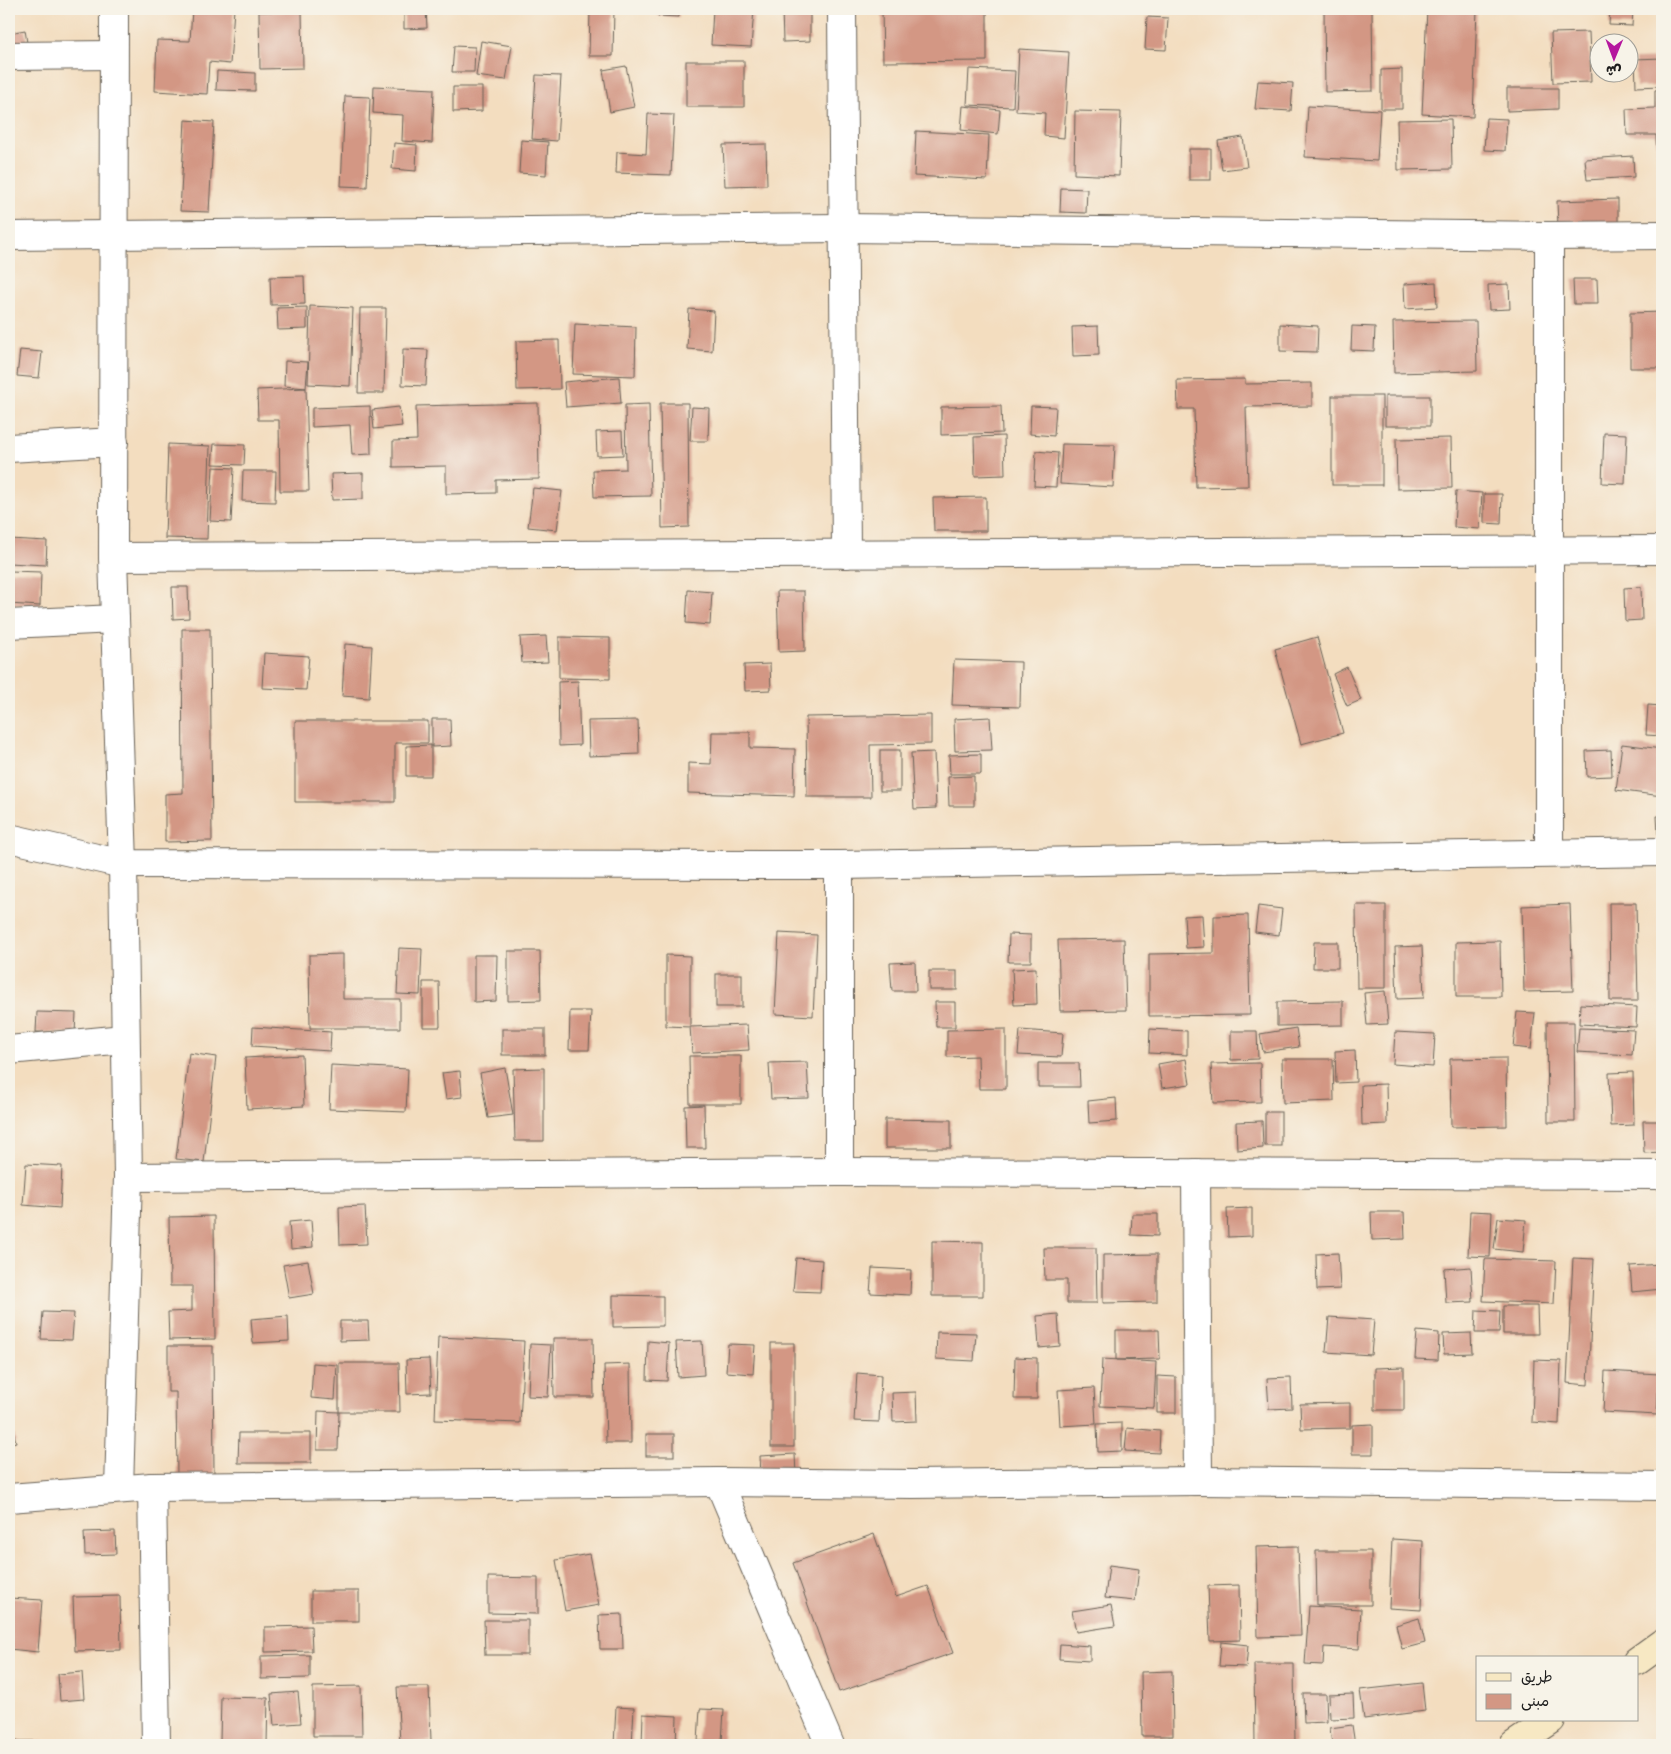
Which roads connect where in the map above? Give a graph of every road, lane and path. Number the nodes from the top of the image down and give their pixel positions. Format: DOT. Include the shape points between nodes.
graph roads {
  1 [pos="114,9"];
  2 [pos="842,9"];
  3 [pos="9,56"];
  4 [pos="114,56"];
  5 [pos="843,228"];
  6 [pos="114,234"];
  7 [pos="1662,235"];
  8 [pos="9,236"];
  9 [pos="1549,236"];
  10 [pos="114,442"];
  11 [pos="9,448"];
  12 [pos="1662,550"];
  13 [pos="1549,551"];
  14 [pos="846,554"];
  15 [pos="113,557"];
  16 [pos="115,619"];
  17 [pos="9,624"];
  18 [pos="9,838"];
  19 [pos="1662,852"];
  20 [pos="1549,853"];
  21 [pos="123,864"];
  22 [pos="839,865"];
  23 [pos="124,1039"];
  24 [pos="9,1050"];
  25 [pos="839,1172"];
  26 [pos="1196,1173"];
  27 [pos="1662,1175"];
  28 [pos="128,1177"];
  29 [pos="1198,1481"];
  30 [pos="718,1482"];
  31 [pos="152,1486"];
  32 [pos="1662,1486"];
  33 [pos="119,1489"];
  34 [pos="9,1498"];
  35 [pos="1662,1643"];
  36 [pos="1638,1660"];
  37 [pos="1548,1722"];
  38 [pos="156,1745"];
  39 [pos="830,1745"];
  40 [pos="1514,1745"];
  1 -- 4 [label="street"];
  2 -- 5 [label="street"];
  3 -- 4 [label="street"];
  4 -- 6 [label="street"];
  5 -- 6 [label="street"];
  5 -- 9 [label="street"];
  5 -- 14 [label="street"];
  6 -- 8 [label="street"];
  6 -- 10 [label="street"];
  7 -- 9 [label="street"];
  9 -- 13 [label="street"];
  10 -- 11 [label="street"];
  10 -- 15 [label="street"];
  12 -- 13 [label="street"];
  13 -- 14 [label="street"];
  13 -- 20 [label="street"];
  14 -- 15 [label="street"];
  15 -- 16 [label="street"];
  16 -- 17 [label="street"];
  16 -- 21 [label="street"];
  18 -- 21 [label="street"];
  19 -- 20 [label="street"];
  20 -- 22 [label="street"];
  21 -- 22 [label="street"];
  21 -- 23 [label="street"];
  22 -- 25 [label="street"];
  23 -- 24 [label="street"];
  23 -- 28 [label="street"];
  25 -- 26 [label="street"];
  25 -- 28 [label="street"];
  26 -- 27 [label="street"];
  26 -- 29 [label="street"];
  28 -- 33 [label="street"];
  29 -- 30 [label="street"];
  29 -- 32 [label="street"];
  30 -- 31 [label="street"];
  30 -- 39 [label="street"];
  31 -- 33 [label="street"];
  31 -- 38 [label="street"];
  33 -- 34 [label="street"];
  35 -- 36 [label="street"];
  37 -- 40 [label="street"];
}
